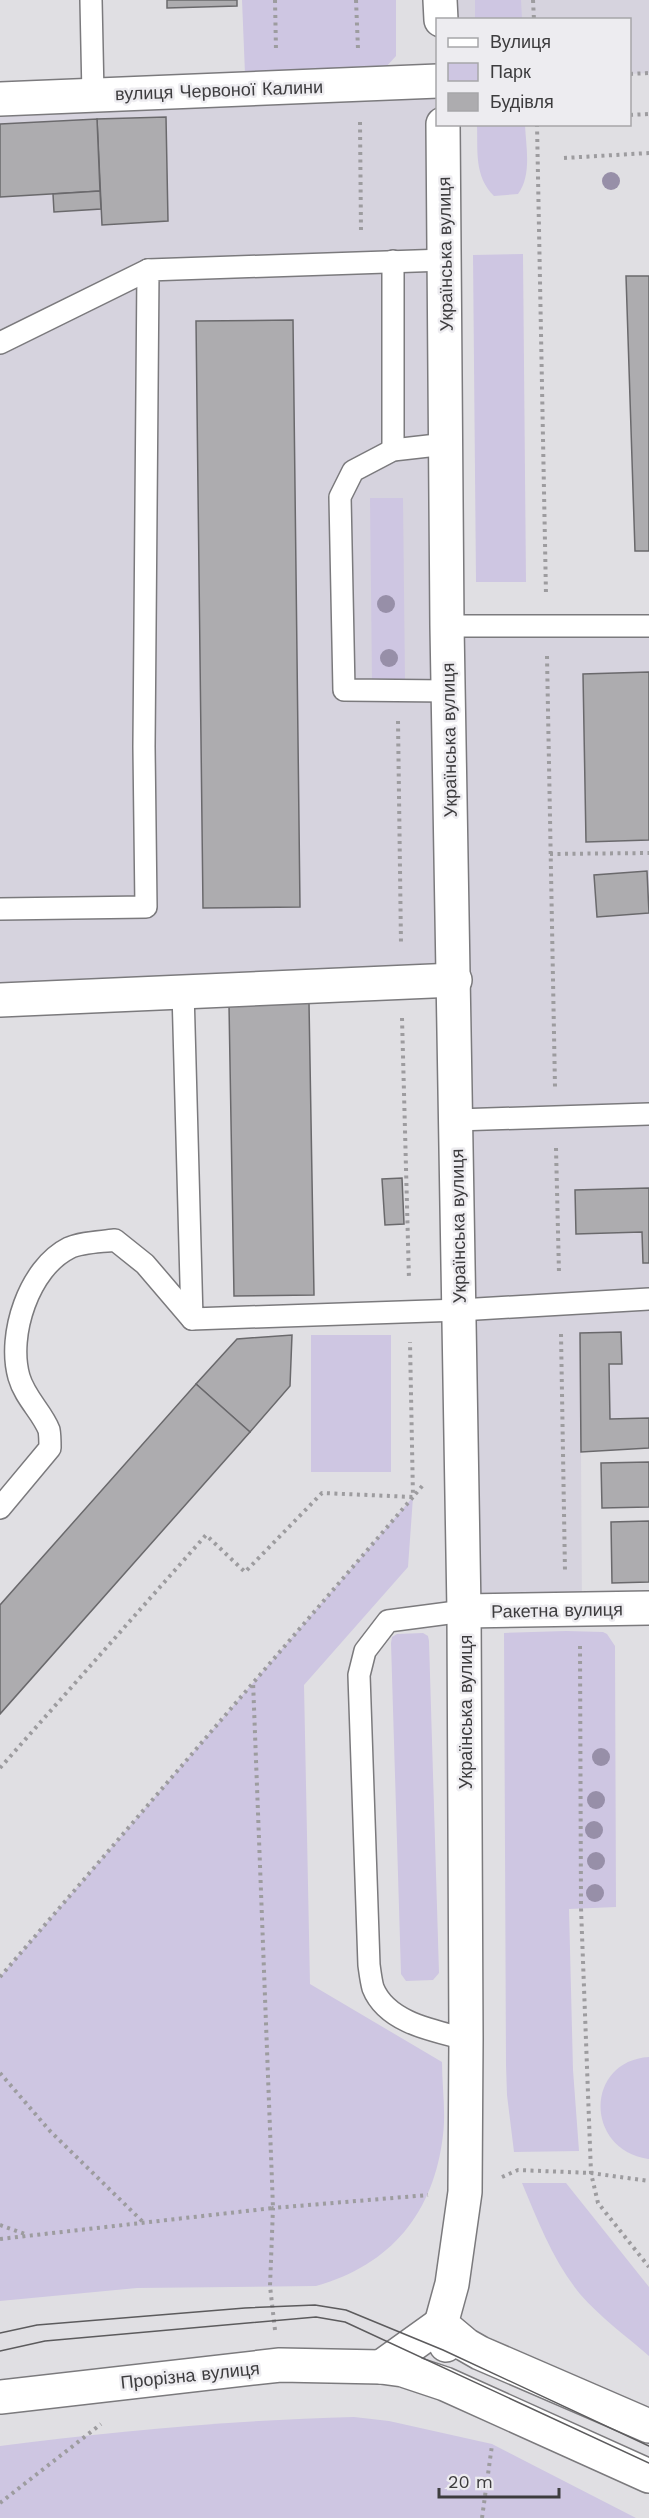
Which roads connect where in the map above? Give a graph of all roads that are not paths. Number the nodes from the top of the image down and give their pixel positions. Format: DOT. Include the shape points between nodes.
graph roads {
  1 [pos="91,0"];
  2 [pos="440,0"];
  3 [pos="441,18"];
  4 [pos="436,81"];
  5 [pos="93,95"];
  6 [pos="0,99"];
  7 [pos="443,126"];
  8 [pos="445,260"];
  9 [pos="393,261"];
  10 [pos="148,270"];
  11 [pos="0,343"];
  12 [pos="446,444"];
  13 [pos="393,450"];
  14 [pos="649,626"];
  15 [pos="447,627"];
  16 [pos="449,691"];
  17 [pos="0,909"];
  18 [pos="455,980"];
  19 [pos="183,991"];
  20 [pos="0,1000"];
  21 [pos="649,1114"];
  22 [pos="456,1120"];
  23 [pos="649,1299"];
  24 [pos="460,1310"];
  25 [pos="192,1319"];
  26 [pos="0,1508"];
  27 [pos="649,1608"];
  28 [pos="464,1611"];
  29 [pos="466,2038"];
  30 [pos="441,2324"];
  31 [pos="381,2367"];
  32 [pos="459,2391"];
  33 [pos="0,2397"];
  34 [pos="649,2426"];
  35 [pos="649,2476"];
  1 -- 5 [label="lane"];
  2 -- 3 [label="main road"];
  4 -- 5 [label="main road, вулиця Червоної Калини"];
  5 -- 6 [label="main road, вулиця Червоної Калини"];
  7 -- 8 [label="main road, Українська вулиця"];
  8 -- 9 [label="lane"];
  8 -- 12 [label="main road, Українська вулиця"];
  9 -- 10 [label="lane"];
  9 -- 13 [label="lane"];
  10 -- 11 [label="lane"];
  10 -- 17 [label="lane" via="146,907"];
  12 -- 13 [label="lane"];
  12 -- 15 [label="main road, Українська вулиця"];
  13 -- 16 [label="lane" via="353,471 340,497 344,690"];
  14 -- 15 [label="lane"];
  15 -- 16 [label="main road, Українська вулиця"];
  16 -- 18 [label="main road, Українська вулиця"];
  18 -- 19 [label="main road"];
  18 -- 22 [label="main road, Українська вулиця"];
  19 -- 20 [label="main road"];
  19 -- 25 [label="lane"];
  21 -- 22 [label="lane"];
  22 -- 24 [label="main road, Українська вулиця"];
  23 -- 24 [label="lane"];
  24 -- 25 [label="lane"];
  24 -- 28 [label="main road, Українська вулиця"];
  25 -- 26 [label="lane" via="145,1264 115,1240 71,1247 49,1262 30,1290 16,1340 19,1376 30,1402 49,1430 50,1448"];
  27 -- 28 [label="main road, Ракетна вулиця"];
  28 -- 29 [label="main road, Українська вулиця"];
  28 -- 29 [label="lane" via="388,1621 365,1651 359,1675 369,1965 374,1989 394,2012 415,2026"];
  29 -- 30 [label="main road, Українська вулиця" via="465,2192 452,2284"];
  30 -- 31 [label="main road"];
  30 -- 32 [label="main road"];
  30 -- 34 [label="main road" via="480,2353"];
  31 -- 32 [label="main road, Прорізна вулиця" via="403,2370"];
  31 -- 33 [label="main road, Прорізна вулиця" via="280,2365"];
  32 -- 35 [label="main road, Прорізна вулиця"];
}
